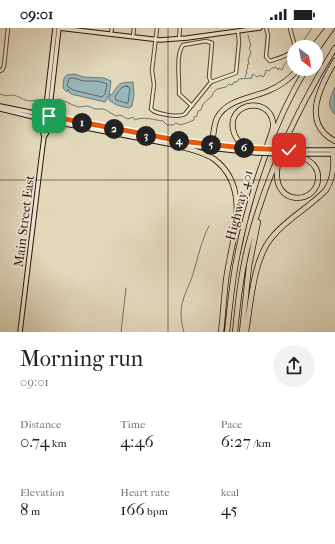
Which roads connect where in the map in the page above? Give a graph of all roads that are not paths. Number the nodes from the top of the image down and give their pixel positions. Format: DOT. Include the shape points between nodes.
graph roads {
  1 [pos="8,28"];
  2 [pos="55,28"];
  3 [pos="59,28"];
  4 [pos="112,28"];
  5 [pos="134,28"];
  6 [pos="157,28"];
  7 [pos="180,28"];
  8 [pos="260,28"];
  9 [pos="266,28"];
  10 [pos="290,28"];
  11 [pos="328,28"];
  12 [pos="332,28"];
  13 [pos="89,30"];
  14 [pos="238,32"];
  15 [pos="111,33"];
  16 [pos="133,36"];
  17 [pos="179,39"];
  18 [pos="156,40"];
  19 [pos="319,40"];
  20 [pos="323,41"];
  21 [pos="335,48"];
  22 [pos="335,61"];
  23 [pos="0,71"];
  24 [pos="291,76"];
  25 [pos="302,76"];
  26 [pos="211,82"];
  27 [pos="0,106"];
  28 [pos="192,106"];
  29 [pos="0,109"];
  30 [pos="47,119"];
  31 [pos="286,139"];
  32 [pos="335,141"];
  33 [pos="168,143"];
  34 [pos="212,147"];
  35 [pos="257,151"];
  36 [pos="289,152"];
  37 [pos="334,152"];
  38 [pos="265,158"];
  39 [pos="259,210"];
  40 [pos="20,332"];
  41 [pos="221,332"];
  42 [pos="227,332"];
  43 [pos="235,332"];
  44 [pos="242,332"];
  45 [pos="246,332"];
  1 -- 23 [label="street" via="4,66"];
  2 -- 30 [label="main road, Main Street East"];
  3 -- 13 [label="main road"];
  3 -- 30 [label="main road, Main Street East"];
  4 -- 15 [label="street"];
  5 -- 16 [label="street"];
  6 -- 18 [label="street"];
  7 -- 17 [label="street"];
  8 -- 14 [label="main road"];
  9 -- 10 [label="street" via="266,57 270,61 287,55 294,48"];
  11 -- 19 [label="highway"];
  12 -- 20 [label="highway"];
  13 -- 15 [label="main road"];
  14 -- 17 [label="main road"];
  14 -- 26 [label="street" via="236,73"];
  15 -- 16 [label="main road"];
  16 -- 18 [label="main road"];
  17 -- 18 [label="main road"];
  18 -- 28 [label="street" via="151,109 158,113 182,116"];
  21 -- 31 [label="highway, Highway 401" via="295,118"];
  22 -- 32 [label="highway" via="319,93 316,109 322,128"];
  24 -- 34 [label="highway" via="269,91 228,106 218,117"];
  25 -- 38 [label="highway, Highway 401" via="294,88"];
  26 -- 28 [label="street"];
  26 -- 28 [label="street" via="209,76 212,43 206,41 183,45 179,69 179,94"];
  27 -- 30 [label="main road"];
  29 -- 30 [label="main road"];
  30 -- 33 [label="main road"];
  30 -- 34 [label="main road"];
  30 -- 40 [label="main road, Main Street East" via="43,133"];
  31 -- 36 [label="highway" via="276,172 277,183 281,191 287,195 295,198 304,197 316,187 317,171 307,159"];
  31 -- 39 [label="highway, Highway 401"];
  33 -- 34 [label="main road"];
  33 -- 41 [label="highway" via="213,158 228,175 236,197 236,222 226,280"];
  34 -- 35 [label="main road"];
  35 -- 36 [label="main road, bridge" via="282,154"];
  35 -- 36 [label="main road, bridge" via="263,149"];
  35 -- 38 [label="highway" via="241,143 232,128 234,118 244,107 257,106 269,113 272,118 272,130"];
  36 -- 37 [label="main road"];
  37 -- 45 [label="highway" via="333,174 326,190 272,236 262,252"];
  38 -- 42 [label="highway, Highway 401" via="249,204 237,257"];
  39 -- 43 [label="highway" via="248,243"];
  39 -- 44 [label="highway" via="249,266"];
}
